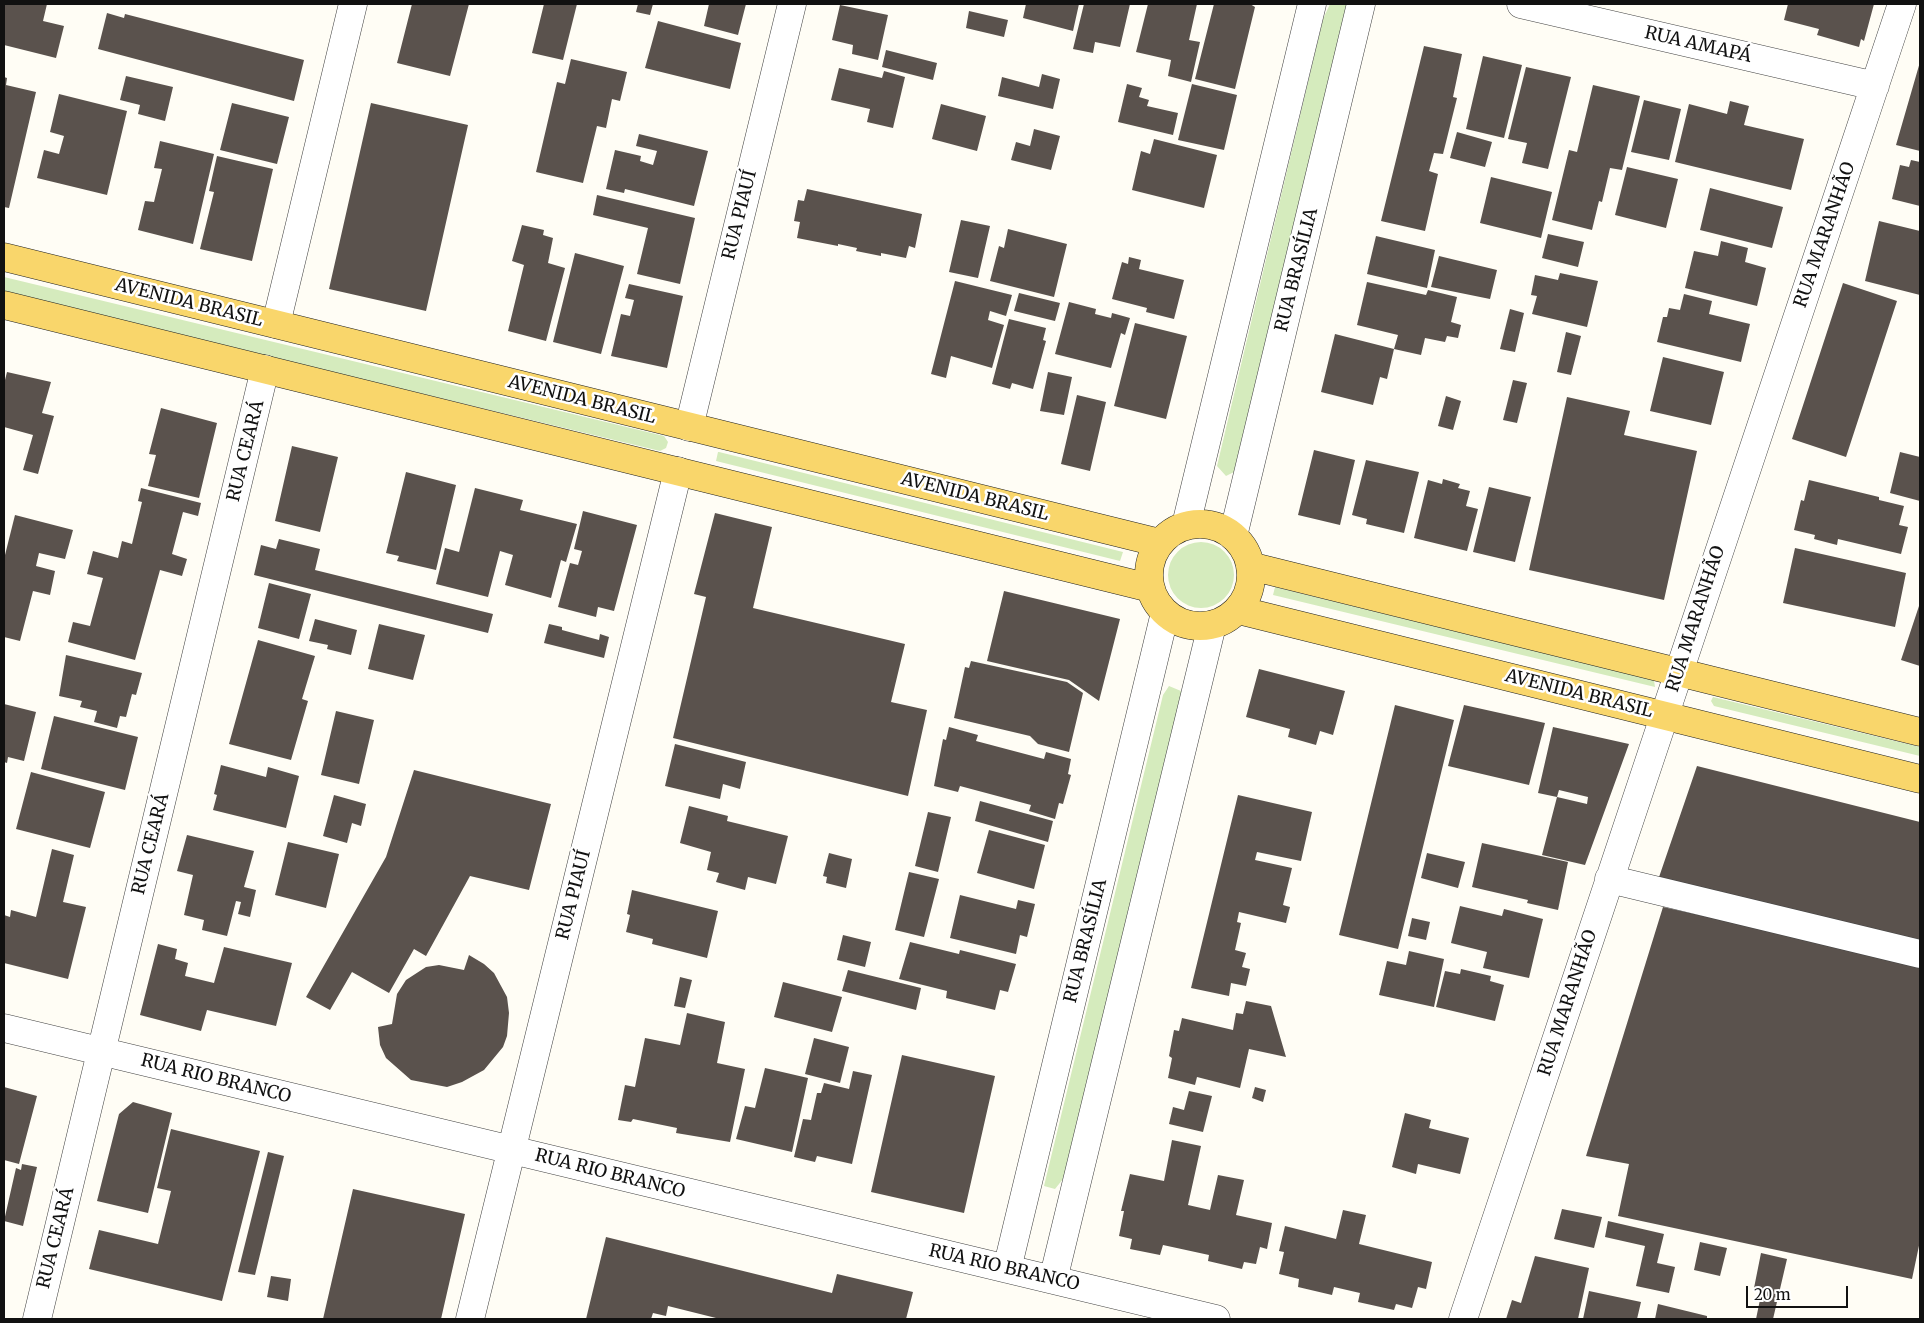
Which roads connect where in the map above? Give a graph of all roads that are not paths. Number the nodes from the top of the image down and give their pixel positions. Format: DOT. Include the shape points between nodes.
graph roads {
  1 [pos="353,4"];
  2 [pos="792,4"];
  3 [pos="1312,4"];
  4 [pos="1361,4"];
  5 [pos="1521,4"];
  6 [pos="1902,4"];
  7 [pos="1875,86"];
  8 [pos="4,257"];
  9 [pos="4,305"];
  10 [pos="276,324"];
  11 [pos="266,370"];
  12 [pos="689,426"];
  13 [pos="678,471"];
  14 [pos="1186,525"];
  15 [pos="1233,536"];
  16 [pos="1160,543"];
  17 [pos="1250,566"];
  18 [pos="1150,588"];
  19 [pos="1238,610"];
  20 [pos="1165,613"];
  21 [pos="1212,625"];
  22 [pos="1679,672"];
  23 [pos="1664,716"];
  24 [pos="1920,732"];
  25 [pos="1920,779"];
  26 [pos="1609,879"];
  27 [pos="1920,954"];
  28 [pos="4,1028"];
  29 [pos="101,1051"];
  30 [pos="512,1150"];
  31 [pos="1007,1269"];
  32 [pos="1054,1280"];
  33 [pos="37,1319"];
  34 [pos="470,1319"];
  35 [pos="1216,1319"];
  36 [pos="1462,1319"];
  1 -- 10 [label="street"];
  2 -- 12 [label="street, RUA PIAUÍ"];
  3 -- 14 [label="street"];
  4 -- 15 [label="street, RUA BRASÍLIA"];
  5 -- 7 [label="street, RUA AMAPÁ"];
  6 -- 7 [label="street, RUA MARANHÃO"];
  7 -- 22 [label="street, RUA MARANHÃO"];
  8 -- 10 [label="main road, AVENIDA BRASIL"];
  9 -- 11 [label="main road"];
  10 -- 12 [label="main road, AVENIDA BRASIL"];
  11 -- 13 [label="main road"];
  11 -- 29 [label="street, RUA CEARÁ"];
  12 -- 16 [label="main road, AVENIDA BRASIL"];
  13 -- 18 [label="main road"];
  13 -- 30 [label="street, RUA PIAUÍ"];
  14 -- 15 [label="main road" via="1204,524"];
  14 -- 16 [label="main road"];
  15 -- 17 [label="main road" via="1244,549"];
  16 -- 18 [label="main road" via="1152,557"];
  17 -- 19 [label="main road" via="1247,596"];
  17 -- 22 [label="main road"];
  18 -- 20 [label="main road"];
  19 -- 21 [label="main road"];
  19 -- 23 [label="main road, AVENIDA BRASIL"];
  20 -- 21 [label="main road" via="1180,622"];
  20 -- 31 [label="street, RUA BRASÍLIA"];
  21 -- 32 [label="street"];
  22 -- 23 [label="street, RUA MARANHÃO"];
  22 -- 24 [label="main road"];
  23 -- 25 [label="main road, AVENIDA BRASIL"];
  23 -- 26 [label="street, RUA MARANHÃO"];
  26 -- 27 [label="street"];
  26 -- 36 [label="street, RUA MARANHÃO"];
  28 -- 29 [label="street, RUA RIO BRANCO"];
  29 -- 30 [label="street, RUA RIO BRANCO"];
  29 -- 33 [label="street, RUA CEARÁ"];
  30 -- 31 [label="street, RUA RIO BRANCO"];
  30 -- 34 [label="street, RUA PIAUÍ"];
  31 -- 32 [label="street, RUA RIO BRANCO"];
  32 -- 35 [label="street, RUA RIO BRANCO"];
}
